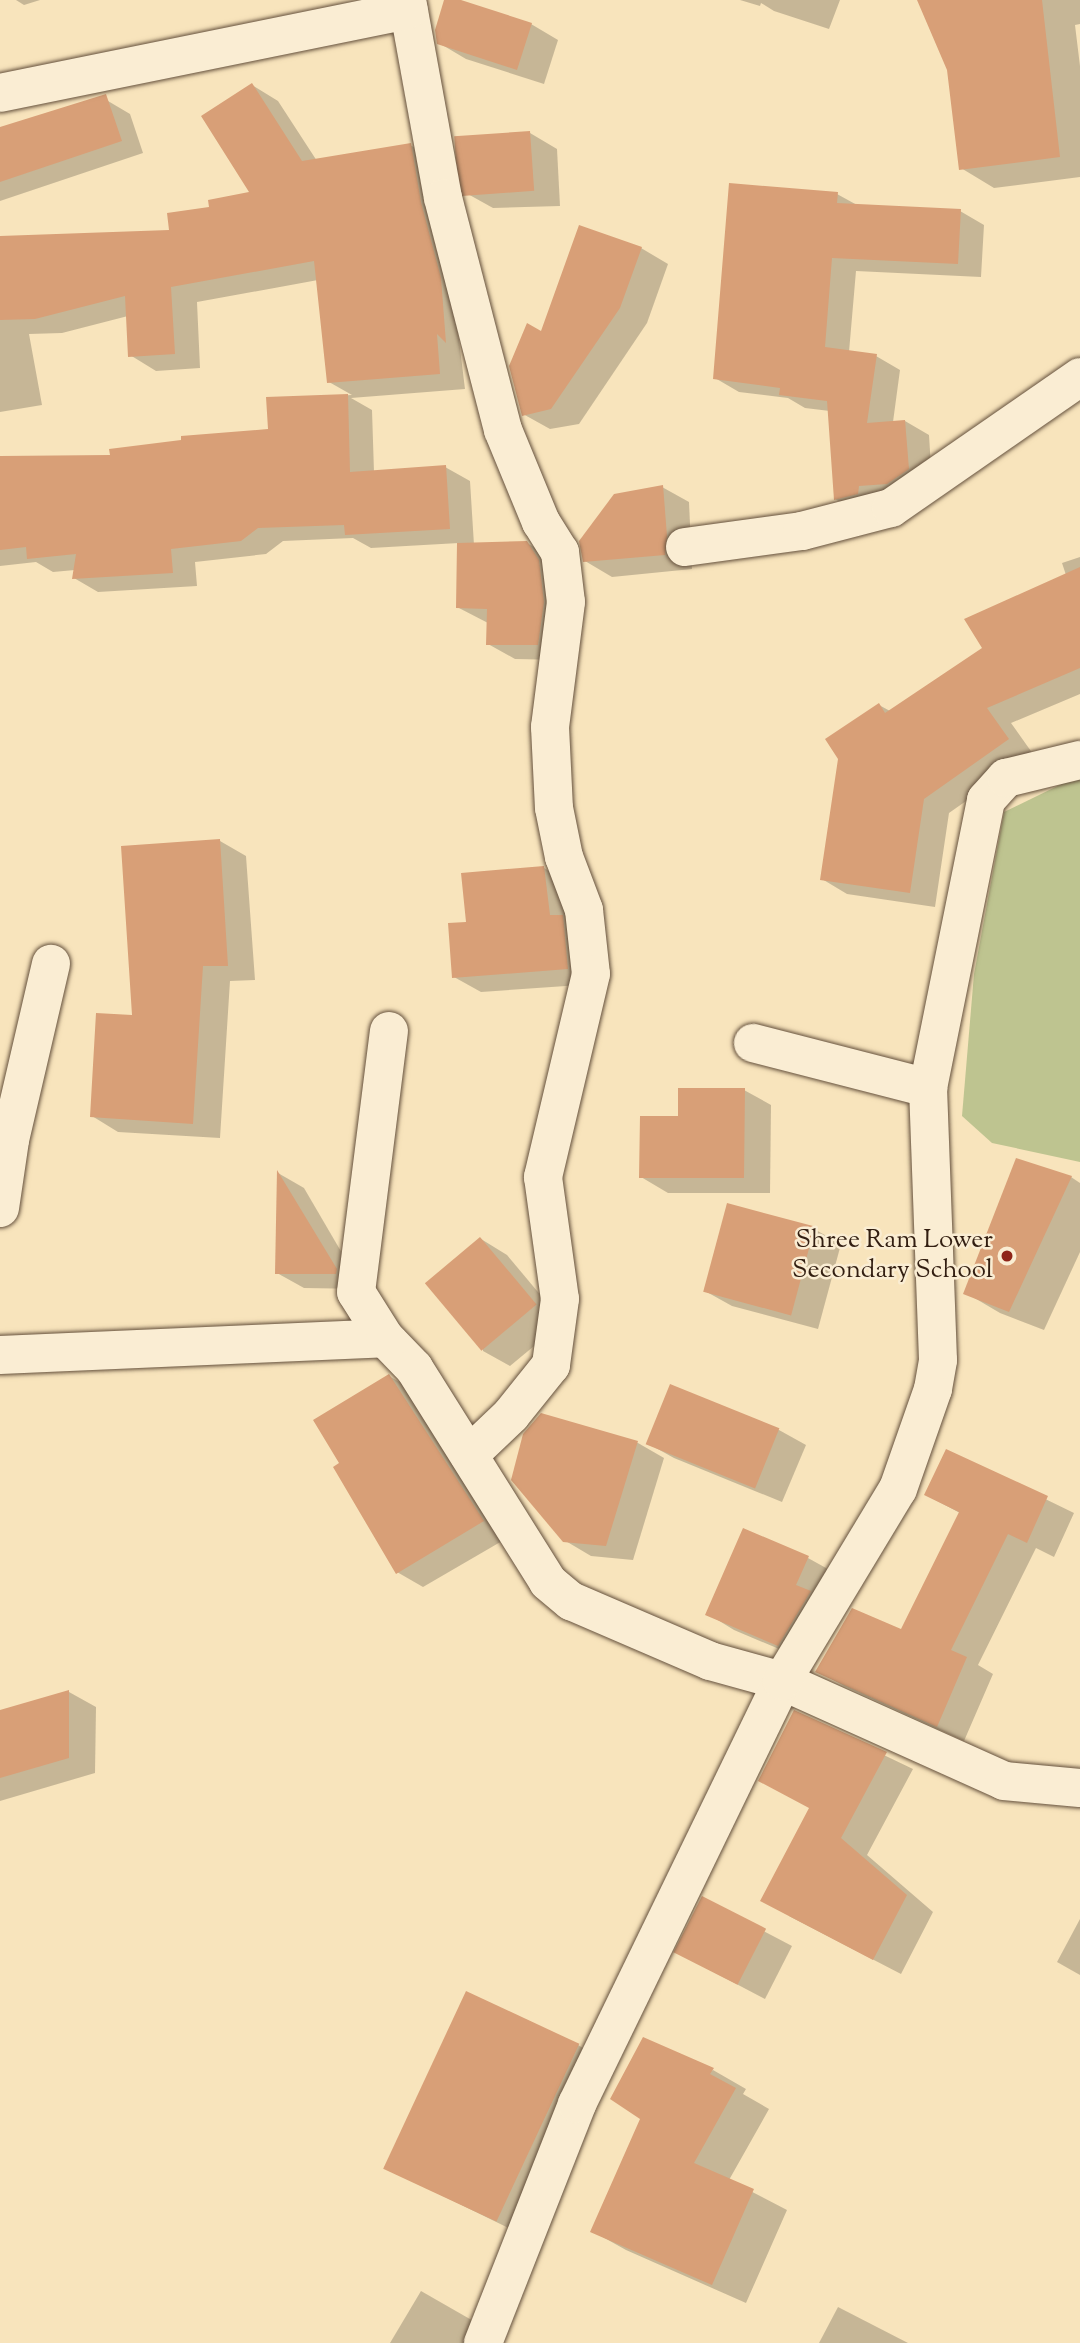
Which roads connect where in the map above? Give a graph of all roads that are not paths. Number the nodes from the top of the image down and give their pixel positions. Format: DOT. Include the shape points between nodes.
graph roads {
  1 [pos="408,5"];
  2 [pos="0,93"];
  3 [pos="1080,377"];
  4 [pos="685,547"];
  5 [pos="1080,760"];
  6 [pos="51,964"];
  7 [pos="389,1031"];
  8 [pos="753,1043"];
  9 [pos="928,1088"];
  10 [pos="0,1208"];
  11 [pos="385,1338"];
  12 [pos="0,1355"];
  13 [pos="469,1455"];
  14 [pos="782,1681"];
  15 [pos="1080,1788"];
  16 [pos="483,2343"];
  1 -- 2 [label="street"];
  1 -- 13 [label="street" via="443,198 503,430 541,522 560,552 566,602 550,727 554,808 564,857 584,910 591,974 544,1177 560,1299 551,1365 511,1415"];
  3 -- 4 [label="street" via="891,508 802,531"];
  5 -- 9 [label="street" via="1006,778 986,800"];
  6 -- 10 [label="street" via="10,1140"];
  7 -- 11 [label="street" via="356,1292"];
  8 -- 9 [label="street"];
  9 -- 14 [label="street" via="938,1360 933,1389 898,1489"];
  11 -- 12 [label="street"];
  11 -- 13 [label="street" via="414,1367"];
  13 -- 14 [label="street" via="548,1582 571,1601 709,1661"];
  14 -- 15 [label="street" via="1004,1781"];
  14 -- 16 [label="street" via="577,2104"];
}
